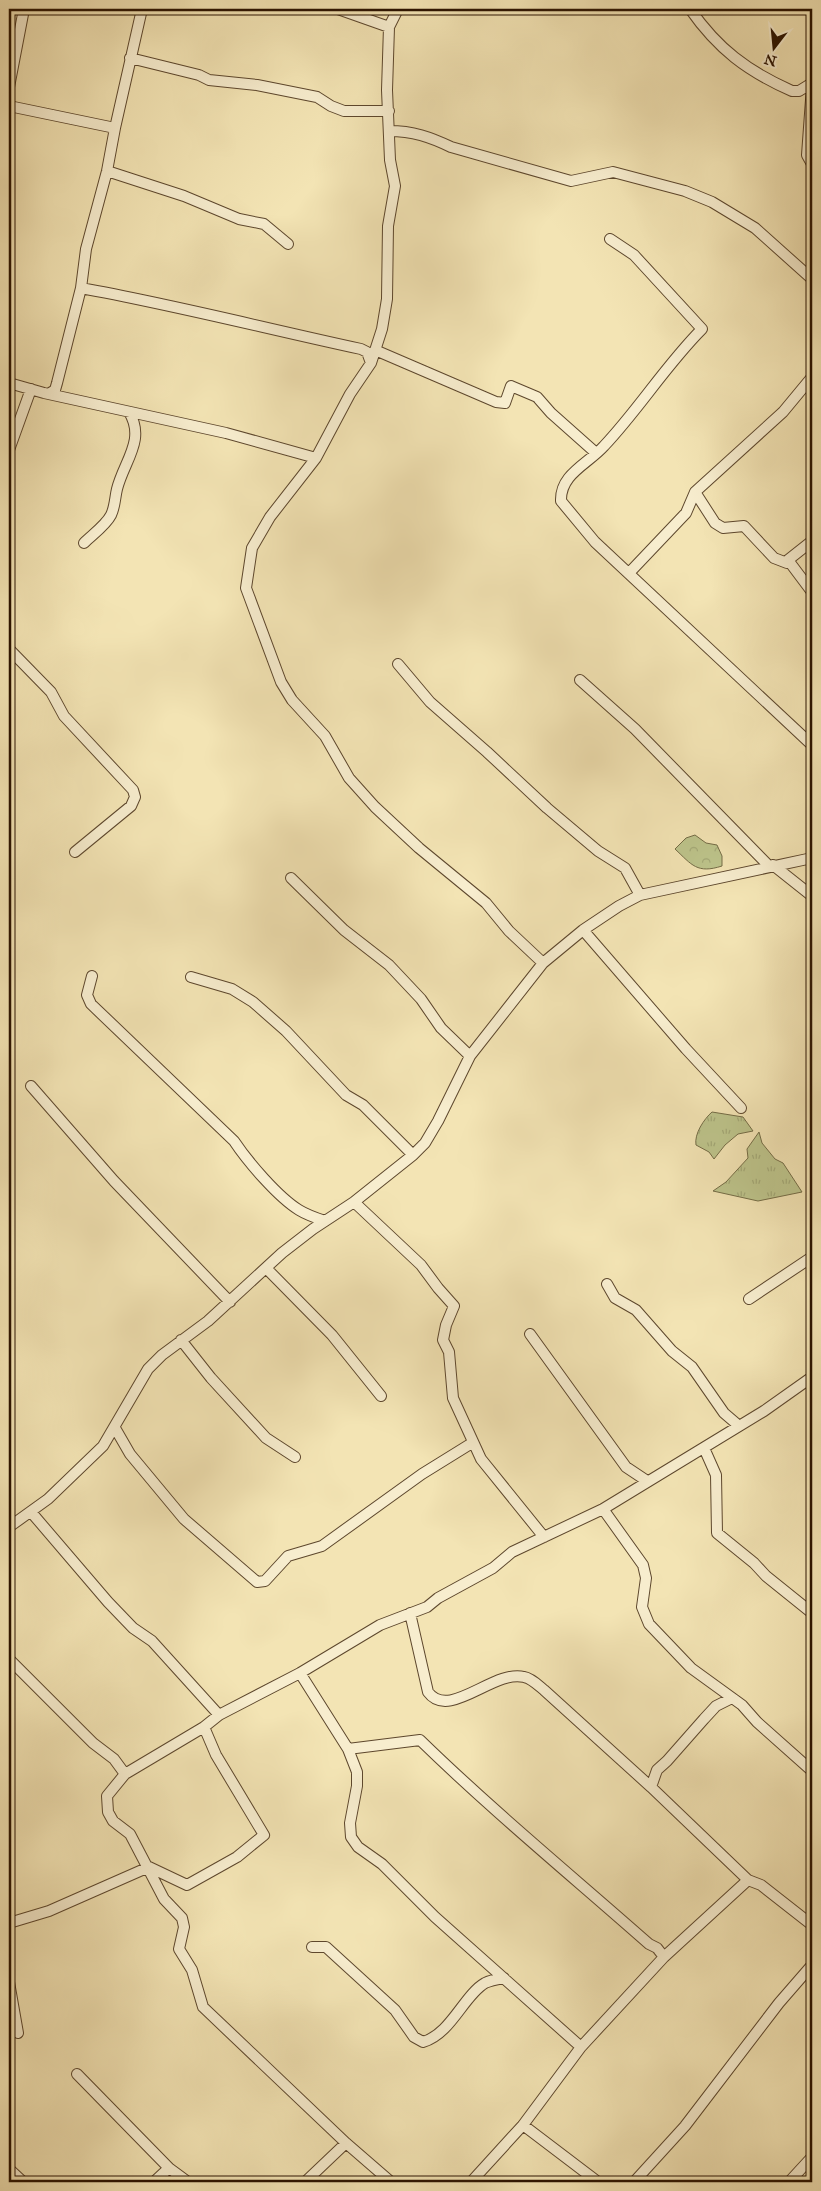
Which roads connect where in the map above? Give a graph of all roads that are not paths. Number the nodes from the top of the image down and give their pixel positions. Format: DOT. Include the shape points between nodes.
graph roads {
  1 [pos="24,9"];
  2 [pos="142,9"];
  3 [pos="338,9"];
  4 [pos="398,9"];
  5 [pos="690,9"];
  6 [pos="389,28"];
  7 [pos="130,58"];
  8 [pos="812,84"];
  9 [pos="9,87"];
  10 [pos="9,106"];
  11 [pos="388,111"];
  12 [pos="115,128"];
  13 [pos="389,131"];
  14 [pos="812,164"];
  15 [pos="108,171"];
  16 [pos="610,239"];
  17 [pos="288,244"];
  18 [pos="812,279"];
  19 [pos="81,288"];
  20 [pos="375,350"];
  21 [pos="371,363"];
  22 [pos="812,377"];
  23 [pos="9,382"];
  24 [pos="31,389"];
  25 [pos="50,393"];
  26 [pos="129,412"];
  27 [pos="9,450"];
  28 [pos="596,454"];
  29 [pos="316,458"];
  30 [pos="694,492"];
  31 [pos="812,541"];
  32 [pos="84,543"];
  33 [pos="788,560"];
  34 [pos="629,573"];
  35 [pos="812,592"];
  36 [pos="9,650"];
  37 [pos="398,664"];
  38 [pos="580,680"];
  39 [pos="812,745"];
  40 [pos="75,852"];
  41 [pos="812,858"];
  42 [pos="771,866"];
  43 [pos="291,878"];
  44 [pos="640,895"];
  45 [pos="812,896"];
  46 [pos="582,930"];
  47 [pos="543,963"];
  48 [pos="92,976"];
  49 [pos="191,977"];
  50 [pos="470,1056"];
  51 [pos="30,1086"];
  52 [pos="741,1108"];
  53 [pos="413,1156"];
  54 [pos="354,1202"];
  55 [pos="325,1221"];
  56 [pos="812,1256"];
  57 [pos="266,1268"];
  58 [pos="607,1284"];
  59 [pos="749,1299"];
  60 [pos="230,1302"];
  61 [pos="530,1334"];
  62 [pos="181,1340"];
  63 [pos="809,1379"];
  64 [pos="812,1392"];
  65 [pos="380,1396"];
  66 [pos="738,1425"];
  67 [pos="115,1428"];
  68 [pos="472,1443"];
  69 [pos="704,1448"];
  70 [pos="295,1457"];
  71 [pos="647,1481"];
  72 [pos="603,1509"];
  73 [pos="32,1512"];
  74 [pos="9,1528"];
  75 [pos="544,1537"];
  76 [pos="410,1613"];
  77 [pos="812,1613"];
  78 [pos="9,1659"];
  79 [pos="300,1673"];
  80 [pos="732,1698"];
  81 [pos="219,1715"];
  82 [pos="204,1727"];
  83 [pos="348,1749"];
  84 [pos="631,1770"];
  85 [pos="657,1770"];
  86 [pos="812,1771"];
  87 [pos="125,1774"];
  88 [pos="651,1787"];
  89 [pos="149,1867"];
  90 [pos="748,1880"];
  91 [pos="9,1924"];
  92 [pos="812,1925"];
  93 [pos="312,1947"];
  94 [pos="664,1957"];
  95 [pos="812,1965"];
  96 [pos="504,1978"];
  97 [pos="9,1982"];
  98 [pos="18,2033"];
  99 [pos="581,2047"];
  100 [pos="77,2074"];
  101 [pos="523,2124"];
  102 [pos="346,2143"];
  103 [pos="812,2157"];
  104 [pos="169,2168"];
  105 [pos="9,2169"];
  106 [pos="23,2182"];
  107 [pos="154,2182"];
  108 [pos="188,2182"];
  109 [pos="304,2182"];
  110 [pos="391,2182"];
  111 [pos="471,2182"];
  112 [pos="598,2182"];
  113 [pos="634,2182"];
  114 [pos="789,2182"];
  1 -- 9 [label="street"];
  2 -- 7 [label="street"];
  3 -- 6 [label="street"];
  4 -- 6 [label="street"];
  5 -- 8 [label="street" via="711,36 750,70 792,90 798,91"];
  6 -- 11 [label="street"];
  7 -- 11 [label="street" via="210,80 257,84 317,97 344,111"];
  7 -- 12 [label="street"];
  8 -- 14 [label="street" via="807,134 807,155"];
  10 -- 12 [label="street"];
  11 -- 13 [label="street"];
  12 -- 15 [label="street"];
  13 -- 18 [label="street" via="432,138 451,147 571,181 613,172 685,191 712,202 755,228"];
  13 -- 20 [label="street" via="394,197 388,226 386,312"];
  15 -- 17 [label="street" via="184,196 239,219 264,224"];
  15 -- 19 [label="street" via="86,249"];
  16 -- 28 [label="street" via="634,255 702,329"];
  19 -- 21 [label="street" via="144,299 361,349 367,352"];
  19 -- 25 [label="street" via="55,390"];
  20 -- 21 [label="street"];
  20 -- 28 [label="street" via="496,402 505,403 511,386 537,397"];
  21 -- 29 [label="street" via="350,394"];
  22 -- 30 [label="street" via="783,412"];
  23 -- 24 [label="street"];
  24 -- 25 [label="street"];
  24 -- 27 [label="street"];
  25 -- 26 [label="street"];
  26 -- 29 [label="street" via="226,433"];
  26 -- 32 [label="street" via="136,432 111,516"];
  28 -- 34 [label="street" via="569,476 561,501 595,542"];
  29 -- 47 [label="street" via="266,522 252,548 246,580 281,682 292,700 326,736 349,778 362,794 419,848 486,903 509,931"];
  30 -- 33 [label="street" via="715,524 723,528 744,526 774,558 787,563"];
  30 -- 34 [label="street" via="686,513"];
  31 -- 33 [label="street"];
  33 -- 35 [label="street"];
  34 -- 39 [label="street"];
  36 -- 40 [label="street" via="51,692 64,716 133,790 135,797 131,806"];
  37 -- 44 [label="street" via="430,702 547,808 598,851 625,868"];
  38 -- 42 [label="street" via="635,730"];
  41 -- 42 [label="street"];
  42 -- 44 [label="street"];
  42 -- 45 [label="street"];
  43 -- 50 [label="street" via="344,930 389,965 441,1028"];
  44 -- 46 [label="street"];
  46 -- 47 [label="street"];
  46 -- 52 [label="street"];
  47 -- 50 [label="street"];
  48 -- 55 [label="street" via="88,995 91,1004 234,1141 291,1204"];
  49 -- 53 [label="street" via="232,989 253,1002"];
  50 -- 53 [label="street" via="438,1121"];
  51 -- 60 [label="street" via="114,1181"];
  53 -- 54 [label="street"];
  54 -- 55 [label="street"];
  54 -- 68 [label="street" via="421,1265 454,1306 443,1340 449,1352 453,1398"];
  55 -- 57 [label="street"];
  56 -- 59 [label="street"];
  57 -- 60 [label="street"];
  57 -- 65 [label="street" via="332,1335"];
  58 -- 66 [label="street" via="615,1298 636,1310 672,1351 692,1367 724,1413"];
  60 -- 62 [label="street"];
  61 -- 71 [label="street" via="626,1467"];
  62 -- 67 [label="street" via="148,1369"];
  62 -- 70 [label="street" via="266,1438"];
  63 -- 64 [label="street"];
  63 -- 66 [label="street"];
  66 -- 69 [label="street"];
  67 -- 68 [label="street" via="130,1454 184,1519 257,1582 269,1577 288,1556 322,1546 422,1474"];
  67 -- 73 [label="street" via="103,1446"];
  68 -- 75 [label="street"];
  69 -- 71 [label="street"];
  69 -- 77 [label="street" via="716,1475 717,1533"];
  71 -- 72 [label="street"];
  72 -- 75 [label="street"];
  72 -- 80 [label="street" via="642,1565 646,1578 642,1607 649,1624 691,1668"];
  73 -- 74 [label="street"];
  73 -- 81 [label="street" via="108,1602 133,1628 152,1641"];
  75 -- 76 [label="street" via="512,1552 493,1568 427,1607"];
  76 -- 79 [label="street" via="380,1625"];
  76 -- 84 [label="street" via="428,1692 434,1700 457,1699 502,1678 527,1677"];
  78 -- 87 [label="street" via="93,1743 114,1759"];
  79 -- 81 [label="street"];
  79 -- 83 [label="street"];
  80 -- 85 [label="street" via="716,1706"];
  80 -- 86 [label="street"];
  81 -- 82 [label="street"];
  82 -- 87 [label="street"];
  82 -- 89 [label="street" via="216,1755 264,1835 237,1857 187,1885"];
  83 -- 94 [label="street" via="420,1740"];
  83 -- 96 [label="street" via="357,1772 351,1837 358,1847 382,1864 434,1917"];
  84 -- 85 [label="street"];
  84 -- 88 [label="street"];
  85 -- 88 [label="street"];
  87 -- 89 [label="street" via="107,1796 108,1812 113,1821 130,1834"];
  88 -- 90 [label="street"];
  89 -- 91 [label="street" via="49,1911"];
  89 -- 102 [label="street" via="164,1899 184,1923 180,1949 192,1970 203,2007"];
  90 -- 92 [label="street" via="761,1885"];
  90 -- 94 [label="street"];
  93 -- 96 [label="street" via="326,1947 395,2010 414,2037 423,2042 432,2039 452,2020 483,1984"];
  94 -- 99 [label="street"];
  95 -- 113 [label="street" via="685,2126"];
  96 -- 99 [label="street"];
  97 -- 98 [label="street"];
  99 -- 101 [label="street"];
  100 -- 104 [label="street"];
  101 -- 111 [label="street"];
  101 -- 112 [label="street"];
  102 -- 109 [label="street"];
  102 -- 110 [label="street"];
  103 -- 114 [label="street"];
  104 -- 107 [label="street"];
  104 -- 108 [label="street"];
  105 -- 106 [label="street"];
}
